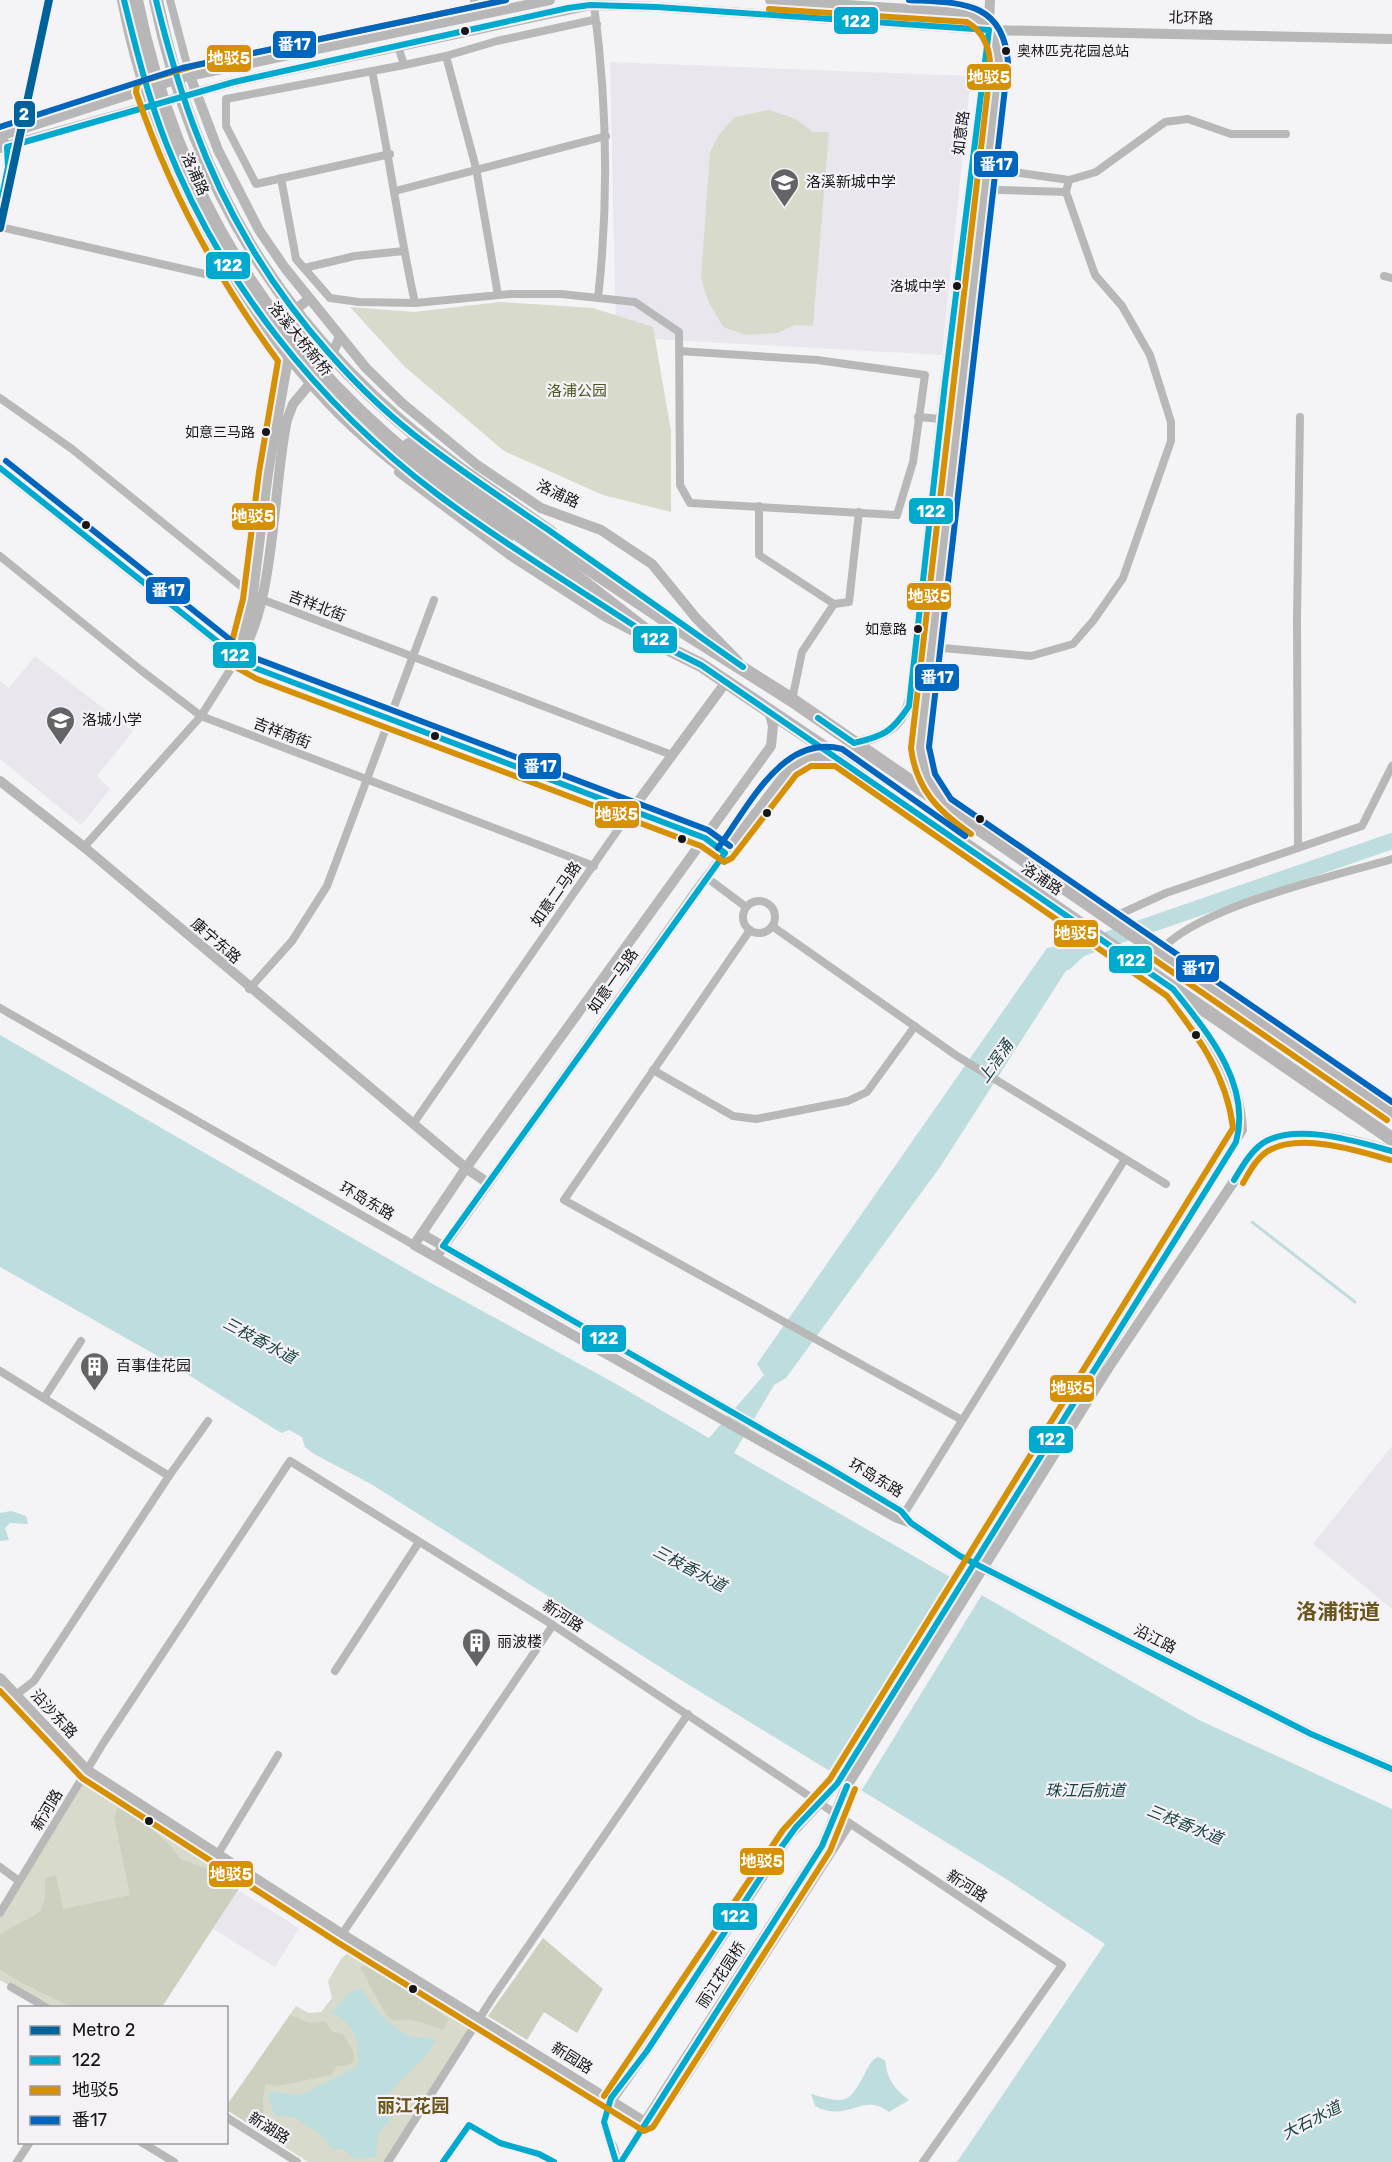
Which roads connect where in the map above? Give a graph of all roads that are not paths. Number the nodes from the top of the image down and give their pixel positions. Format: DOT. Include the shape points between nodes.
graph roads {
  1 [pos="122,0"];
  2 [pos="136,0"];
  3 [pos="145,0"];
  4 [pos="156,0"];
  5 [pos="170,0"];
  6 [pos="474,0"];
  7 [pos="550,0"];
  8 [pos="770,0"];
  9 [pos="990,0"];
  10 [pos="594,5"];
  11 [pos="477,16"];
  12 [pos="597,24"];
  13 [pos="989,30"];
  14 [pos="1392,39"];
  15 [pos="398,46"];
  16 [pos="446,56"];
  17 [pos="404,65"];
  18 [pos="372,71"];
  19 [pos="190,76"];
  20 [pos="145,89"];
  21 [pos="196,92"];
  22 [pos="150,106"];
  23 [pos="1286,134"];
  24 [pos="606,136"];
  25 [pos="2,142"];
  26 [pos="390,154"];
  27 [pos="972,166"];
  28 [pos="476,168"];
  29 [pos="988,168"];
  30 [pos="281,178"];
  31 [pos="1069,180"];
  32 [pos="969,189"];
  33 [pos="986,189"];
  34 [pos="395,191"];
  35 [pos="1066,192"];
  36 [pos="0,206"];
  37 [pos="0,227"];
  38 [pos="404,251"];
  39 [pos="304,268"];
  40 [pos="205,274"];
  41 [pos="498,295"];
  42 [pos="598,298"];
  43 [pos="309,299"];
  44 [pos="415,303"];
  45 [pos="267,332"];
  46 [pos="340,337"];
  47 [pos="679,351"];
  48 [pos="288,359"];
  49 [pos="366,368"];
  50 [pos="309,387"];
  51 [pos="0,398"];
  52 [pos="330,409"];
  53 [pos="918,417"];
  54 [pos="1300,417"];
  55 [pos="941,419"];
  56 [pos="0,468"];
  57 [pos="448,481"];
  58 [pos="759,506"];
  59 [pos="859,512"];
  60 [pos="0,556"];
  61 [pos="258,598"];
  62 [pos="434,600"];
  63 [pos="834,604"];
  64 [pos="931,647"];
  65 [pos="671,650"];
  66 [pos="412,657"];
  67 [pos="237,659"];
  68 [pos="744,668"];
  69 [pos="726,682"];
  70 [pos="792,700"];
  71 [pos="769,711"];
  72 [pos="201,716"];
  73 [pos="390,720"];
  74 [pos="854,743"];
  75 [pos="672,755"];
  76 [pos="838,757"];
  77 [pos="1392,766"];
  78 [pos="368,780"];
  79 [pos="0,781"];
  80 [pos="944,805"];
  81 [pos="631,811"];
  82 [pos="705,838"];
  83 [pos="84,847"];
  84 [pos="1298,848"];
  85 [pos="725,853"];
  86 [pos="1392,859"];
  87 [pos="594,866"];
  88 [pos="706,877"];
  89 [pos="746,907"];
  90 [pos="1109,919"];
  91 [pos="772,926"];
  92 [pos="750,930"];
  93 [pos="1159,952"];
  94 [pos="249,989"];
  95 [pos="1173,989"];
  96 [pos="0,1008"];
  97 [pos="915,1026"];
  98 [pos="653,1070"];
  99 [pos="1392,1113"];
  100 [pos="413,1124"];
  101 [pos="1392,1139"];
  102 [pos="1392,1151"];
  103 [pos="1125,1159"];
  104 [pos="466,1168"];
  105 [pos="488,1184"];
  106 [pos="1166,1184"];
  107 [pos="422,1234"];
  108 [pos="414,1245"];
  109 [pos="443,1246"];
  110 [pos="436,1257"];
  111 [pos="81,1341"];
  112 [pos="1102,1368"];
  113 [pos="0,1371"];
  114 [pos="44,1398"];
  115 [pos="723,1413"];
  116 [pos="962,1419"];
  117 [pos="208,1421"];
  118 [pos="169,1476"];
  119 [pos="907,1509"];
  120 [pos="911,1523"];
  121 [pos="419,1542"];
  122 [pos="553,1625"];
  123 [pos="335,1671"];
  124 [pos="0,1678"];
  125 [pos="16,1695"];
  126 [pos="688,1714"];
  127 [pos="278,1755"];
  128 [pos="1392,1769"];
  129 [pos="87,1770"];
  130 [pos="850,1824"];
  131 [pos="218,1854"];
  132 [pos="0,1867"];
  133 [pos="19,1881"];
  134 [pos="0,1912"];
  135 [pos="342,1934"];
  136 [pos="11,1986"];
  137 [pos="45,2006"];
  138 [pos="479,2019"];
  139 [pos="611,2101"];
  140 [pos="228,2118"];
  141 [pos="645,2122"];
  142 [pos="29,2144"];
  143 [pos="144,2144"];
  144 [pos="17,2162"];
  145 [pos="174,2162"];
  146 [pos="296,2162"];
  147 [pos="388,2162"];
  148 [pos="616,2162"];
  149 [pos="621,2162"];
  150 [pos="923,2162"];
  1 -- 20 [label="street, 洛浦路"];
  1 -- 57 [label="highway, 洛溪大桥新桥, bridge" via="161,134 197,214 263,321 299,368 370,439"];
  2 -- 57 [label="highway, bridge" via="151,66 175,138 208,213 241,272 267,308 364,416"];
  3 -- 57 [label="highway, bridge" via="167,93 188,150 248,267 273,303 334,373"];
  4 -- 57 [label="highway, 洛溪大桥新桥, bridge" via="173,69 207,163 266,273 300,320"];
  5 -- 19 [label="street"];
  6 -- 11 [label="street"];
  7 -- 11 [label="street"];
  8 -- 13 [label="street" via="970,13"];
  9 -- 13 [label="street, 如意路"];
  10 -- 12 [label="street"];
  10 -- 13 [label="street, 北环路"];
  10 -- 15 [label="street, 北环路"];
  11 -- 19 [label="street"];
  12 -- 16 [label="street" via="593,20"];
  12 -- 24 [label="street"];
  13 -- 14 [label="street, 北环路"];
  13 -- 27 [label="street, 如意路"];
  13 -- 29 [label="street, 如意路" via="1001,55"];
  15 -- 17 [label="street"];
  15 -- 21 [label="street, 北环路"];
  16 -- 17 [label="street"];
  16 -- 28 [label="street"];
  17 -- 18 [label="street"];
  18 -- 26 [label="street"];
  18 -- 30 [label="street" via="226,99 226,126 256,184"];
  19 -- 20 [label="street"];
  19 -- 21 [label="street, 洛浦路"];
  20 -- 22 [label="street, 洛浦路"];
  20 -- 25 [label="street"];
  21 -- 22 [label="street, 北环路"];
  21 -- 43 [label="street, 洛浦路" via="243,201 272,250"];
  22 -- 25 [label="street, 北环路"];
  22 -- 45 [label="street, 洛浦路" via="204,231"];
  23 -- 31 [label="street" via="1231,134 1188,119 1165,122 1096,172"];
  24 -- 28 [label="street"];
  24 -- 42 [label="street"];
  25 -- 36 [label="street" via="8,167"];
  26 -- 30 [label="street"];
  26 -- 34 [label="street"];
  27 -- 29 [label="street"];
  27 -- 32 [label="street, 如意路"];
  28 -- 34 [label="street"];
  28 -- 41 [label="street"];
  29 -- 31 [label="street"];
  29 -- 33 [label="street, 如意路"];
  30 -- 39 [label="street" via="296,259"];
  31 -- 35 [label="street"];
  32 -- 33 [label="street"];
  32 -- 55 [label="street, 如意路"];
  33 -- 35 [label="street"];
  33 -- 64 [label="street, 如意路"];
  34 -- 38 [label="street"];
  35 -- 64 [label="street" via="1095,275 1122,306 1150,355 1171,422 1172,441 1123,578 1072,644 1031,656"];
  37 -- 40 [label="street"];
  38 -- 39 [label="street" via="355,256"];
  38 -- 44 [label="street"];
  39 -- 44 [label="street" via="330,298"];
  41 -- 42 [label="street"];
  41 -- 44 [label="street"];
  42 -- 47 [label="street" via="635,302 679,332"];
  43 -- 45 [label="street"];
  43 -- 46 [label="street, 洛浦路"];
  45 -- 48 [label="street, 洛浦路"];
  46 -- 49 [label="street, 洛浦路"];
  46 -- 50 [label="street"];
  47 -- 53 [label="street" via="817,360 925,375"];
  47 -- 58 [label="street" via="680,484 690,503"];
  48 -- 50 [label="street, 洛浦路"];
  48 -- 61 [label="street" via="268,473"];
  49 -- 52 [label="street" via="357,365 332,385 327,399"];
  49 -- 68 [label="street, 洛浦路" via="477,465 541,508 601,530 652,564"];
  50 -- 52 [label="street, 洛浦路"];
  50 -- 61 [label="street" via="293,404 287,420"];
  51 -- 61 [label="street, 吉祥北街" via="72,449"];
  52 -- 65 [label="street, 洛浦路" via="408,480 487,539 606,617"];
  53 -- 55 [label="street"];
  53 -- 59 [label="street" via="912,462 897,515"];
  54 -- 84 [label="street"];
  55 -- 74 [label="street, 如意路" via="909,706 886,734"];
  56 -- 67 [label="street"];
  57 -- 65 [label="highway"];
  57 -- 68 [label="highway" via="687,626"];
  58 -- 59 [label="street"];
  58 -- 63 [label="street" via="759,555"];
  59 -- 63 [label="street" via="849,602"];
  60 -- 72 [label="street, 吉祥南街"];
  61 -- 66 [label="street, 吉祥北街"];
  61 -- 67 [label="street" via="250,641"];
  62 -- 66 [label="street"];
  63 -- 70 [label="street" via="802,652"];
  64 -- 80 [label="street, 如意路" via="921,759 927,778"];
  65 -- 69 [label="highway, 洛浦路"];
  66 -- 73 [label="street"];
  66 -- 75 [label="street, 吉祥北街"];
  67 -- 72 [label="street"];
  67 -- 73 [label="street"];
  68 -- 70 [label="highway, 洛浦路"];
  69 -- 71 [label="highway, 洛浦路"];
  69 -- 75 [label="street, 如意二马路"];
  70 -- 74 [label="highway, 洛浦路"];
  71 -- 76 [label="highway, 洛浦路"];
  71 -- 82 [label="street, 如意一马路" via="773,726 771,746"];
  72 -- 78 [label="street, 吉祥南街"];
  72 -- 83 [label="street"];
  73 -- 78 [label="street"];
  73 -- 81 [label="street"];
  74 -- 80 [label="highway, 洛浦路"];
  75 -- 81 [label="street, 如意二马路"];
  76 -- 85 [label="street, 如意一马路" via="809,757 790,768"];
  76 -- 95 [label="highway, 洛浦路"];
  77 -- 84 [label="street" via="1362,826"];
  78 -- 87 [label="street, 吉祥南街"];
  78 -- 94 [label="street" via="327,886 292,941"];
  79 -- 83 [label="street, 康宁东路"];
  80 -- 90 [label="highway, 洛浦路"];
  81 -- 82 [label="street"];
  81 -- 87 [label="street, 如意二马路"];
  82 -- 85 [label="street"];
  82 -- 104 [label="street, 如意一马路"];
  83 -- 94 [label="street, 康宁东路"];
  84 -- 90 [label="street" via="1166,893"];
  85 -- 88 [label="street, 如意一马路"];
  86 -- 93 [label="street" via="1221,911 1169,939"];
  87 -- 100 [label="street, 如意二马路"];
  88 -- 89 [label="street"];
  88 -- 105 [label="street, 如意一马路"];
  89 -- 91 [label="street" via="757,901 769,904 775,914"];
  89 -- 92 [label="street" via="743,919"];
  90 -- 93 [label="highway, 洛浦路"];
  91 -- 92 [label="street" via="762,933"];
  91 -- 97 [label="street"];
  92 -- 98 [label="street"];
  93 -- 99 [label="highway, 洛浦路"];
  94 -- 100 [label="street, 康宁东路"];
  95 -- 101 [label="highway, 洛浦路"];
  95 -- 112 [label="street" via="1219,1052 1237,1094 1242,1130"];
  96 -- 108 [label="street, 环岛东路"];
  97 -- 98 [label="street" via="867,1092 848,1101 756,1119 733,1116"];
  97 -- 103 [label="street"];
  98 -- 116 [label="street" via="564,1200"];
  100 -- 104 [label="street, 康宁东路"];
  102 -- 112 [label="street" via="1325,1136 1282,1137 1261,1145 1245,1162"];
  103 -- 106 [label="street"];
  103 -- 116 [label="street"];
  104 -- 105 [label="street, 康宁东路"];
  104 -- 107 [label="street, 如意一马路"];
  105 -- 109 [label="street, 如意一马路"];
  107 -- 108 [label="street, 如意一马路"];
  107 -- 109 [label="street"];
  108 -- 110 [label="street, 环岛东路"];
  109 -- 110 [label="street, 如意一马路"];
  109 -- 115 [label="street"];
  110 -- 115 [label="street, 环岛东路"];
  111 -- 114 [label="street"];
  112 -- 139 [label="street, 丽江花园桥, bridge" via="837,1784 790,1835"];
  112 -- 141 [label="street, 丽江花园桥, bridge" via="845,1789 822,1846"];
  113 -- 114 [label="street"];
  114 -- 118 [label="street"];
  115 -- 120 [label="street, 环岛东路"];
  116 -- 119 [label="street"];
  117 -- 118 [label="street"];
  118 -- 125 [label="street" via="33,1681"];
  120 -- 128 [label="street, 沿江路" via="960,1556 1311,1734"];
  121 -- 122 [label="street, 新河路"];
  121 -- 123 [label="street"];
  121 -- 129 [label="street, 新河路" via="290,1461"];
  122 -- 126 [label="street, 新河路"];
  122 -- 135 [label="street"];
  124 -- 125 [label="street, 沿沙东路"];
  125 -- 129 [label="street, 沿沙东路"];
  126 -- 130 [label="street, 新河路"];
  126 -- 138 [label="street"];
  127 -- 131 [label="street"];
  129 -- 131 [label="street, 新园路"];
  129 -- 133 [label="street, 新河路"];
  130 -- 141 [label="street" via="677,2092"];
  130 -- 150 [label="street, 新河路" via="1062,1965"];
  131 -- 135 [label="street, 新园路"];
  132 -- 133 [label="street"];
  133 -- 134 [label="street, 新河路"];
  135 -- 138 [label="street, 新园路"];
  136 -- 137 [label="street"];
  138 -- 139 [label="street, 新园路"];
  138 -- 147 [label="street"];
  139 -- 141 [label="street, 新园路"];
  139 -- 148 [label="street" via="604,2114 604,2125"];
  140 -- 146 [label="street, 新湖路"];
  141 -- 149 [label="street"];
  142 -- 144 [label="street"];
  143 -- 145 [label="street"];
}
